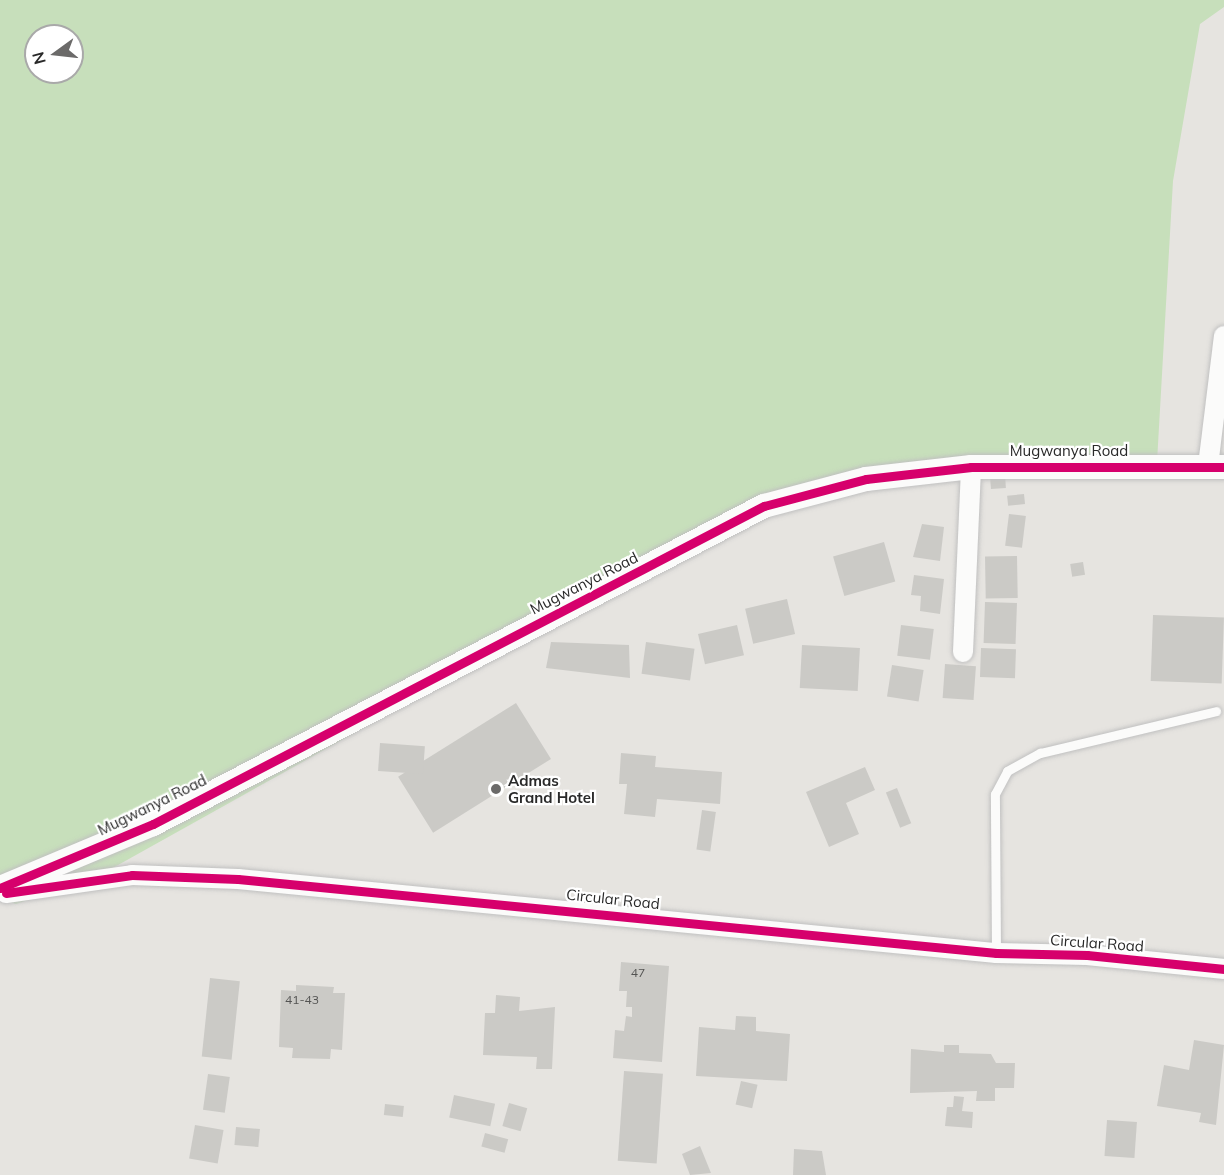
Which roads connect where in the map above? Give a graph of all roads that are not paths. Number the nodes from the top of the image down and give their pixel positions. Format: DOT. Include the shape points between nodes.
graph roads {
  1 [pos="1224,336"];
  2 [pos="1216,466"];
  3 [pos="971,467"];
  4 [pos="963,652"];
  5 [pos="1216,711"];
  6 [pos="0,888"];
  7 [pos="0,894"];
  8 [pos="996,953"];
  9 [pos="1224,969"];
  1 -- 2 [label="street"];
  2 -- 3 [label="street, Mugwanya Road"];
  3 -- 4 [label="street"];
  3 -- 6 [label="street, Mugwanya Road" via="866,479 764,506 153,824"];
  5 -- 8 [label="lane" via="1040,753 1007,771 995,794"];
  7 -- 8 [label="street, Circular Road" via="132,875 238,879"];
  8 -- 9 [label="street, Circular Road" via="1087,955"];
}
